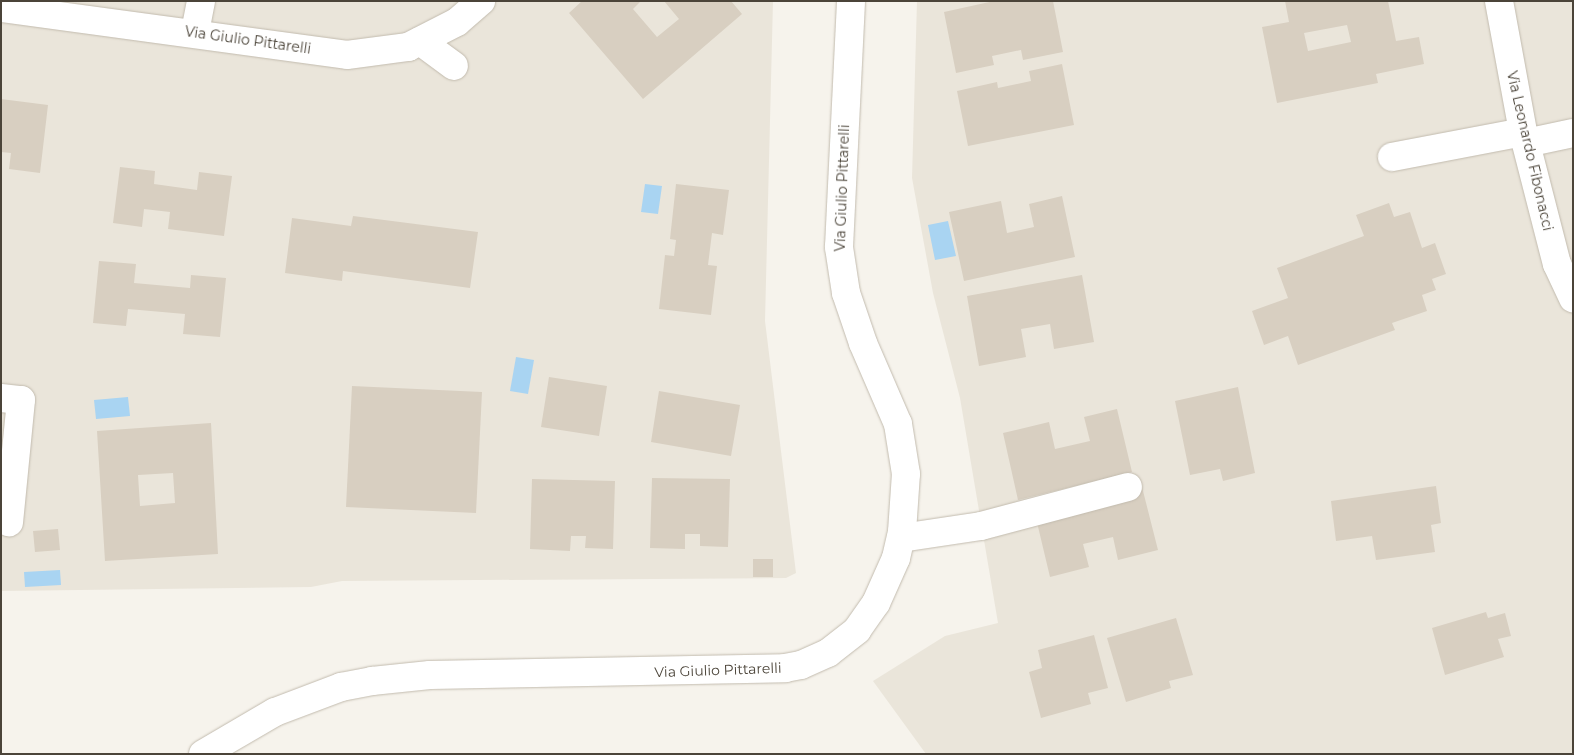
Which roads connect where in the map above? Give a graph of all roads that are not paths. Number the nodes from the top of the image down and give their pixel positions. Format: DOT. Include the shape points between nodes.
graph roads {
  1 [pos="201,1"];
  2 [pos="481,1"];
  3 [pos="851,1"];
  4 [pos="1499,1"];
  5 [pos="1,8"];
  6 [pos="195,32"];
  7 [pos="420,41"];
  8 [pos="454,66"];
  9 [pos="1573,133"];
  10 [pos="1525,138"];
  11 [pos="1392,157"];
  12 [pos="1573,298"];
  13 [pos="1,398"];
  14 [pos="1128,487"];
  15 [pos="9,522"];
  16 [pos="900,538"];
  17 [pos="203,754"];
  1 -- 6 [label="street"];
  2 -- 7 [label="street, Via Giulio Pittarelli" via="457,22"];
  3 -- 16 [label="street, Via Giulio Pittarelli" via="839,247 846,293 898,424 906,474"];
  4 -- 10 [label="street, Via Leonardo Fibonacci"];
  5 -- 6 [label="street, Via Giulio Pittarelli"];
  6 -- 7 [label="street, Via Giulio Pittarelli" via="347,55 408,47"];
  7 -- 8 [label="street"];
  9 -- 10 [label="street"];
  10 -- 11 [label="street"];
  10 -- 12 [label="street, Via Leonardo Fibonacci" via="1556,264"];
  13 -- 15 [label="street" via="21,400"];
  14 -- 16 [label="street" via="981,526"];
  16 -- 17 [label="street, Via Giulio Pittarelli" via="887,582 864,622 836,648 801,665 745,671 430,675 372,681 341,687 275,712"];
}
